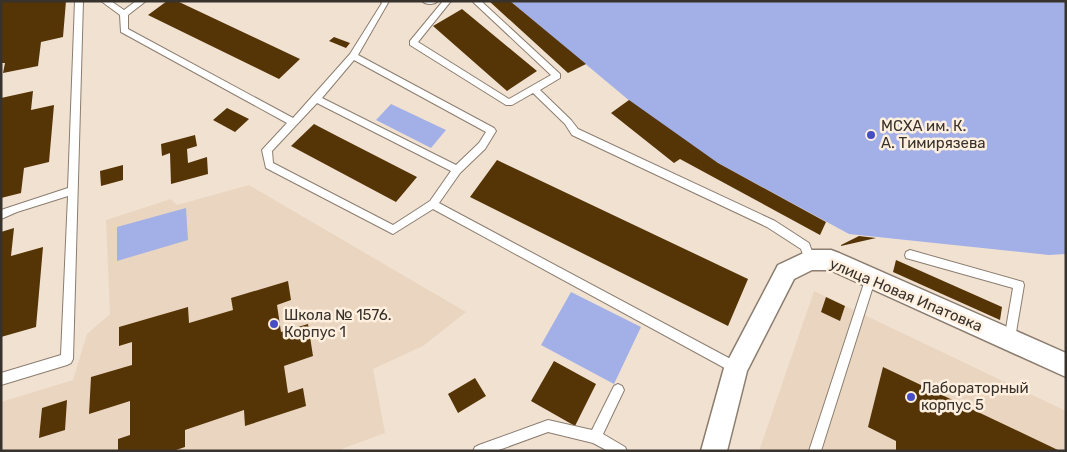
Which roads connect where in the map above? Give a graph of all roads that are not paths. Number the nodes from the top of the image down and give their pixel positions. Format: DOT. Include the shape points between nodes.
graph roads {
  1 [pos="79,1"];
  2 [pos="105,1"];
  3 [pos="142,1"];
  4 [pos="426,1"];
  5 [pos="434,1"];
  6 [pos="447,1"];
  7 [pos="476,1"];
  8 [pos="386,2"];
  9 [pos="124,14"];
  10 [pos="353,56"];
  11 [pos="534,89"];
  12 [pos="316,99"];
  13 [pos="293,122"];
  14 [pos="457,170"];
  15 [pos="72,191"];
  16 [pos="433,204"];
  17 [pos="1,215"];
  18 [pos="910,255"];
  19 [pos="810,260"];
  20 [pos="870,277"];
  21 [pos="1010,340"];
  22 [pos="1066,365"];
  23 [pos="736,368"];
  24 [pos="1,379"];
  25 [pos="618,390"];
  26 [pos="595,437"];
  27 [pos="479,451"];
  28 [pos="621,451"];
  29 [pos="714,451"];
  30 [pos="815,451"];
  1 -- 15 [label="lane"];
  2 -- 9 [label="lane"];
  3 -- 9 [label="lane"];
  4 -- 5 [label="lane"];
  6 -- 11 [label="lane" via="413,43 510,103"];
  7 -- 11 [label="lane" via="557,76"];
  8 -- 10 [label="lane"];
  9 -- 13 [label="lane" via="124,30"];
  10 -- 12 [label="lane"];
  10 -- 14 [label="lane" via="491,131 482,146"];
  11 -- 19 [label="lane" via="575,132 771,224 805,246"];
  12 -- 13 [label="lane"];
  12 -- 14 [label="lane"];
  13 -- 16 [label="lane" via="267,150 269,165 393,230"];
  14 -- 16 [label="lane"];
  15 -- 17 [label="lane"];
  15 -- 24 [label="lane" via="67,359"];
  16 -- 23 [label="lane"];
  18 -- 21 [label="lane" via="1018,284"];
  19 -- 20 [label="street, улица Новая Ипатовка" via="831,260"];
  19 -- 23 [label="street, улица Новая Ипатовка" via="786,272"];
  20 -- 21 [label="street, улица Новая Ипатовка"];
  20 -- 30 [label="lane"];
  21 -- 22 [label="street, улица Новая Ипатовка"];
  23 -- 29 [label="street, улица Новая Ипатовка"];
  25 -- 26 [label="lane"];
  26 -- 27 [label="lane" via="548,426"];
  26 -- 28 [label="lane"];
}
